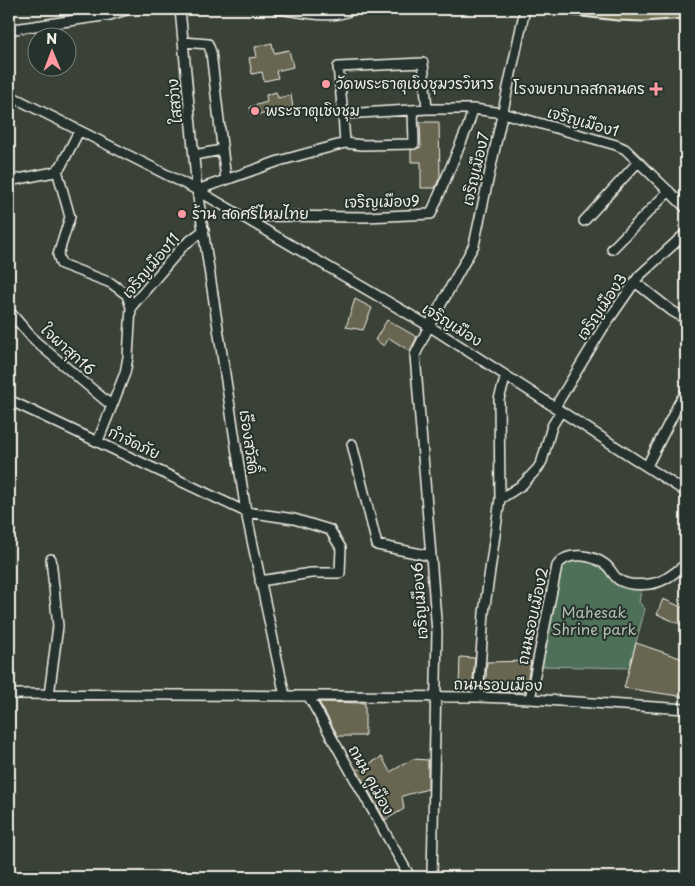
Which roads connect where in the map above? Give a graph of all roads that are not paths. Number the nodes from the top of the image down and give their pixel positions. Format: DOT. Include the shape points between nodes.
graph roads {
  1 [pos="129,9"];
  2 [pos="180,9"];
  3 [pos="276,9"];
  4 [pos="352,9"];
  5 [pos="525,9"];
  6 [pos="574,9"];
  7 [pos="686,12"];
  8 [pos="14,29"];
  9 [pos="183,42"];
  10 [pos="9,95"];
  11 [pos="427,109"];
  12 [pos="473,109"];
  13 [pos="413,110"];
  14 [pos="503,113"];
  15 [pos="343,114"];
  16 [pos="79,131"];
  17 [pos="344,144"];
  18 [pos="222,150"];
  19 [pos="194,155"];
  20 [pos="638,162"];
  21 [pos="57,170"];
  22 [pos="226,180"];
  23 [pos="9,181"];
  24 [pos="197,190"];
  25 [pos="669,191"];
  26 [pos="686,208"];
  27 [pos="584,221"];
  28 [pos="253,223"];
  29 [pos="204,230"];
  30 [pos="686,233"];
  31 [pos="612,249"];
  32 [pos="635,282"];
  33 [pos="131,307"];
  34 [pos="9,311"];
  35 [pos="686,320"];
  36 [pos="429,326"];
  37 [pos="506,376"];
  38 [pos="686,392"];
  39 [pos="9,400"];
  40 [pos="112,406"];
  41 [pos="558,409"];
  42 [pos="98,441"];
  43 [pos="352,444"];
  44 [pos="647,466"];
  45 [pos="686,492"];
  46 [pos="500,499"];
  47 [pos="246,512"];
  48 [pos="431,556"];
  49 [pos="51,559"];
  50 [pos="686,564"];
  51 [pos="260,581"];
  52 [pos="9,694"];
  53 [pos="49,695"];
  54 [pos="285,696"];
  55 [pos="309,697"];
  56 [pos="478,697"];
  57 [pos="436,698"];
  58 [pos="530,698"];
  59 [pos="686,709"];
  60 [pos="410,877"];
  61 [pos="432,877"];
  1 -- 8 [label="street" via="110,15"];
  2 -- 9 [label="street, ใสสว่าง"];
  3 -- 4 [label="street" via="333,15"];
  5 -- 14 [label="street, เจริญเมือง7"];
  6 -- 7 [label="main road" via="643,15"];
  9 -- 18 [label="street" via="208,44 211,52"];
  9 -- 19 [label="street, ใสสว่าง"];
  10 -- 16 [label="street, เจริญเมือง"];
  11 -- 12 [label="street, เจริญเมือง1"];
  11 -- 13 [label="street, เจริญเมือง1"];
  11 -- 15 [label="street" via="423,63 338,67"];
  12 -- 14 [label="street, เจริญเมือง1"];
  12 -- 28 [label="street, เจริญเมือง9" via="431,214 261,216"];
  13 -- 15 [label="street, เจริญเมือง1"];
  13 -- 17 [label="street" via="414,144"];
  14 -- 20 [label="street, เจริญเมือง1" via="616,145"];
  14 -- 36 [label="street, เจริญเมือง7" via="474,245"];
  15 -- 17 [label="street"];
  16 -- 21 [label="street"];
  16 -- 24 [label="street, เจริญเมือง"];
  17 -- 22 [label="street" via="279,161"];
  18 -- 19 [label="street"];
  18 -- 22 [label="street"];
  19 -- 24 [label="street, ใสสว่าง"];
  20 -- 25 [label="street, เจริญเมือง1"];
  20 -- 27 [label="street"];
  21 -- 23 [label="street"];
  21 -- 33 [label="street" via="70,217 58,255 61,264 111,283 127,295"];
  22 -- 24 [label="street"];
  24 -- 28 [label="street, เจริญเมือง"];
  24 -- 29 [label="street, เรืองสวัสดิ์"];
  25 -- 26 [label="street, เจริญเมือง1"];
  25 -- 31 [label="street"];
  28 -- 36 [label="street, เจริญเมือง"];
  29 -- 33 [label="street, เจริญเมือง11" via="183,246"];
  29 -- 47 [label="street, เรืองสวัสดิ์"];
  30 -- 32 [label="street, เจริญเมือง3"];
  32 -- 35 [label="street"];
  32 -- 41 [label="street, เจริญเมือง3" via="603,328"];
  33 -- 40 [label="street, เจริญเมือง11" via="125,373"];
  34 -- 40 [label="street, ใจผาสุก16" via="35,341"];
  36 -- 37 [label="street, เจริญเมือง"];
  36 -- 48 [label="street, เจริญเมือง6" via="415,356"];
  37 -- 41 [label="street, เจริญเมือง"];
  37 -- 46 [label="street" via="500,399"];
  38 -- 44 [label="street"];
  39 -- 42 [label="street, กำจัดภัย"];
  40 -- 42 [label="street, เจริญเมือง11"];
  41 -- 44 [label="street, เจริญเมือง"];
  41 -- 46 [label="street, เจริญเมือง3" via="538,468 522,485"];
  42 -- 47 [label="street, กำจัดภัย"];
  43 -- 48 [label="street" via="376,545"];
  44 -- 45 [label="street, เจริญเมือง"];
  46 -- 56 [label="street" via="484,613"];
  47 -- 51 [label="street, เรืองสวัสดิ์"];
  47 -- 51 [label="street, กำจัดภัย" via="294,519 330,530 341,548 340,573 310,573"];
  48 -- 57 [label="street, เจริญเมือง6" via="437,632"];
  49 -- 53 [label="street" via="58,626"];
  50 -- 58 [label="street, ถนนรอบเมือง2" via="662,581 640,584 623,582 607,566 588,556 575,556 560,562"];
  51 -- 54 [label="street, เรืองสวัสดิ์"];
  52 -- 53 [label="street, ถนนรอบเมือง"];
  53 -- 54 [label="street, ถนนรอบเมือง"];
  54 -- 55 [label="street, ถนนรอบเมือง"];
  55 -- 57 [label="street, ถนนรอบเมือง"];
  55 -- 60 [label="street, ถนน คูเมือง"];
  56 -- 57 [label="street, ถนนรอบเมือง"];
  56 -- 58 [label="street, ถนนรอบเมือง"];
  57 -- 61 [label="street, เจริญเมือง6"];
  58 -- 59 [label="street, ถนนรอบเมือง"];
}
